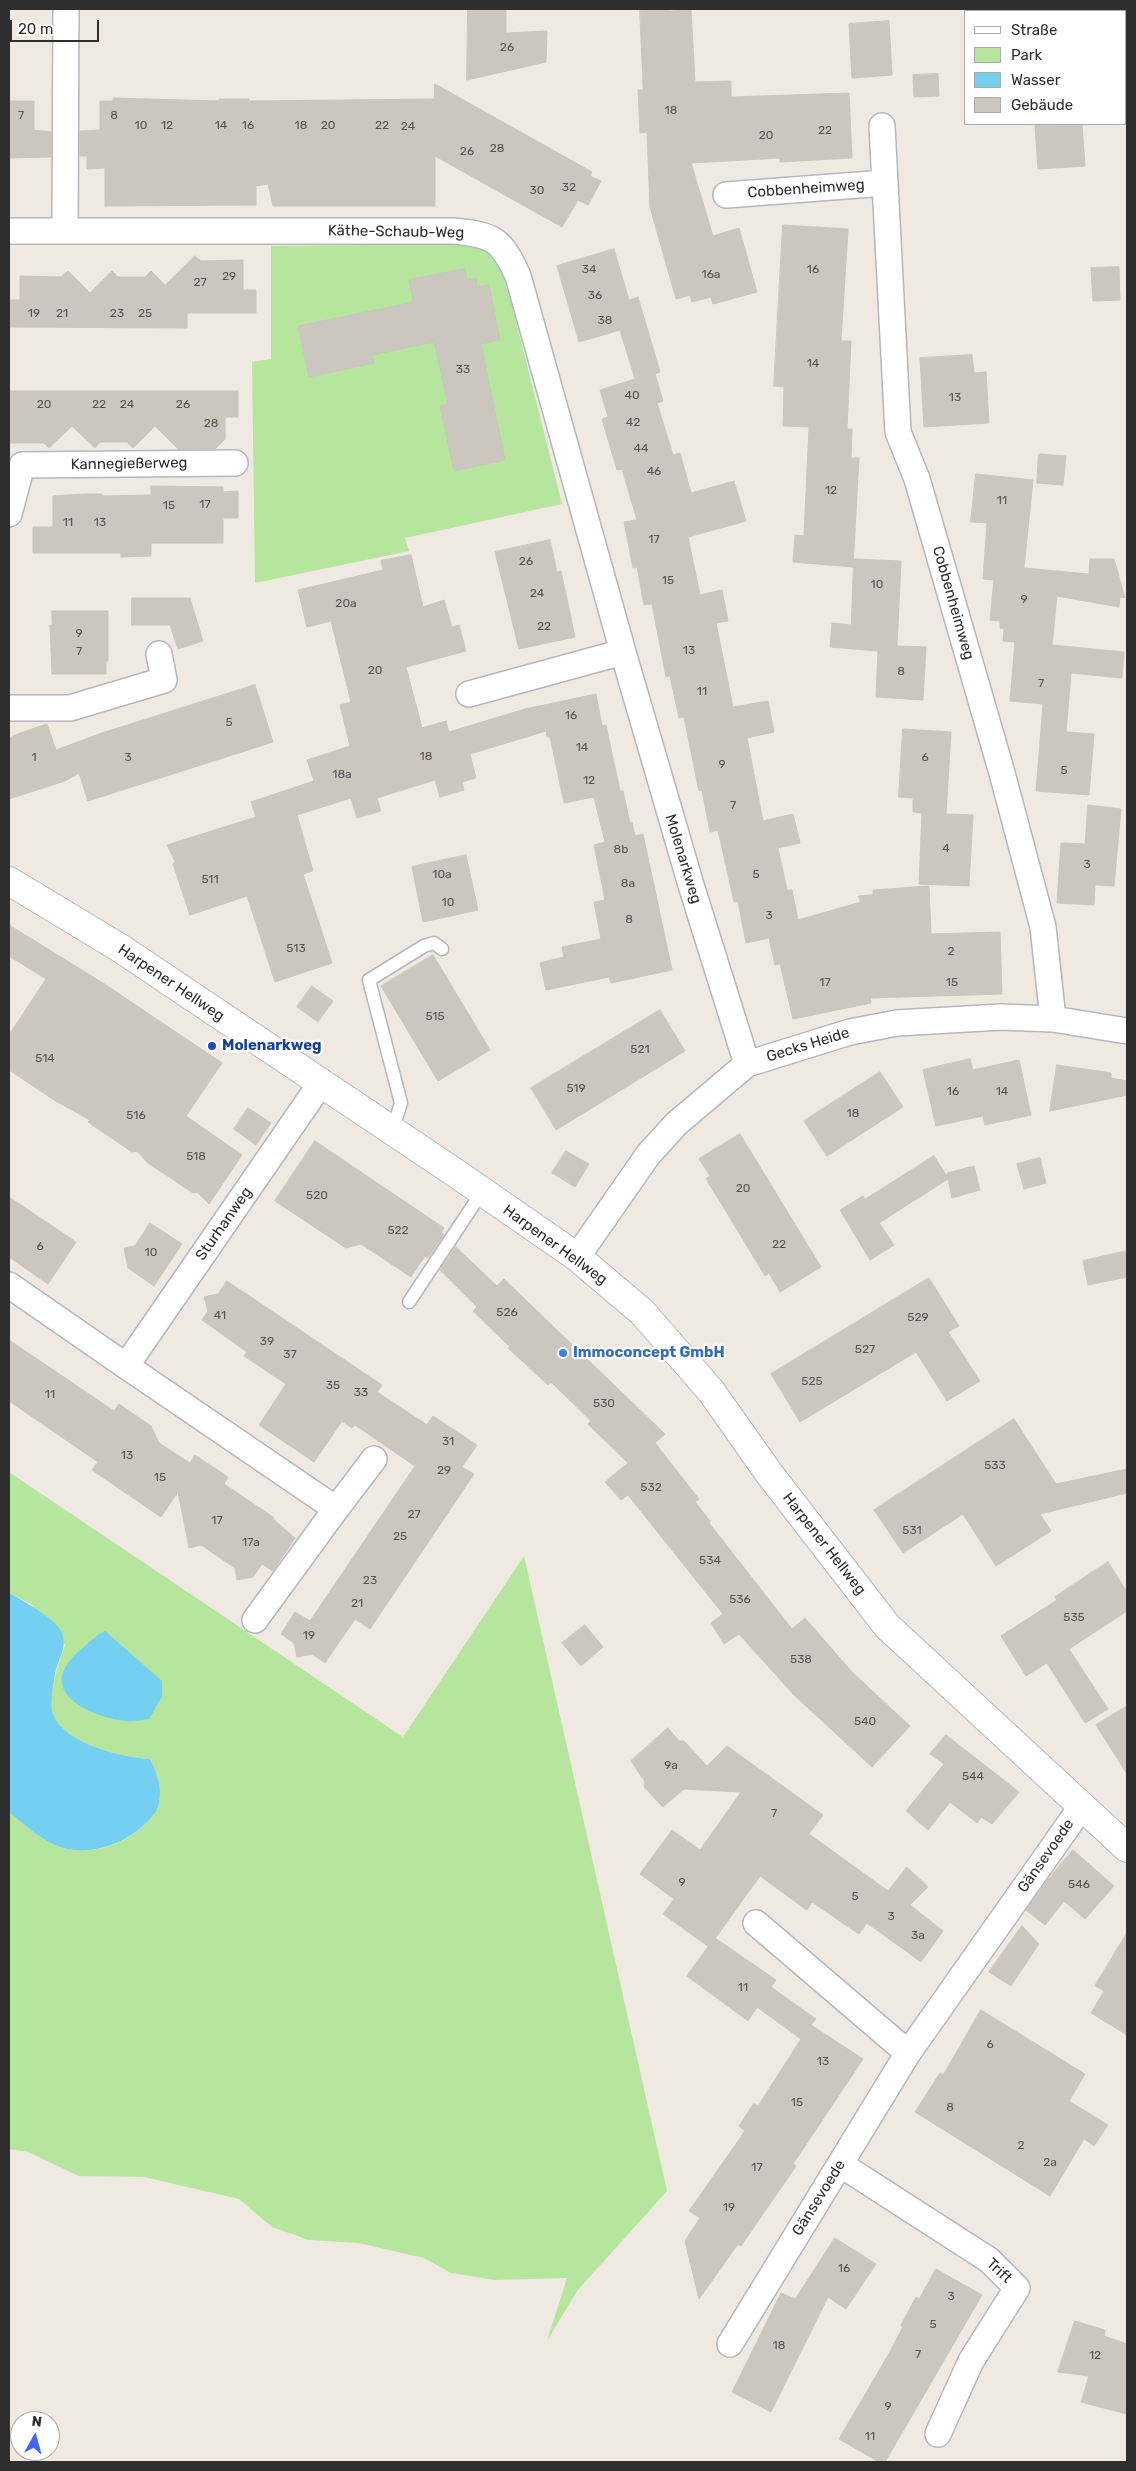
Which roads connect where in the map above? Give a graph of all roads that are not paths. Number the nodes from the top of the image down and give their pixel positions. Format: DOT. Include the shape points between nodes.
graph roads {
  1 [pos="66,9"];
  2 [pos="882,126"];
  3 [pos="885,183"];
  4 [pos="726,195"];
  5 [pos="9,231"];
  6 [pos="65,231"];
  7 [pos="570,457"];
  8 [pos="236,463"];
  9 [pos="15,465"];
  10 [pos="9,514"];
  11 [pos="623,652"];
  12 [pos="159,654"];
  13 [pos="469,694"];
  14 [pos="9,708"];
  15 [pos="9,881"];
  16 [pos="442,949"];
  17 [pos="1053,1019"];
  18 [pos="1127,1032"];
  19 [pos="747,1064"];
  20 [pos="322,1083"];
  21 [pos="392,1131"];
  22 [pos="482,1192"];
  23 [pos="577,1257"];
  24 [pos="9,1285"];
  25 [pos="409,1302"];
  26 [pos="126,1366"];
  27 [pos="374,1459"];
  28 [pos="336,1508"];
  29 [pos="255,1620"];
  30 [pos="1082,1806"];
  31 [pos="1127,1848"];
  32 [pos="756,1923"];
  33 [pos="908,2053"];
  34 [pos="840,2164"];
  35 [pos="730,2344"];
  36 [pos="938,2434"];
  1 -- 6 [label="street"];
  2 -- 3 [label="street, Cobbenheimweg"];
  3 -- 4 [label="street, Cobbenheimweg"];
  3 -- 17 [label="street, Cobbenheimweg" via="898,432 917,479 1043,927"];
  5 -- 6 [label="street, Käthe-Schaub-Weg"];
  6 -- 7 [label="street, Käthe-Schaub-Weg" via="454,230 483,234 506,250 518,276"];
  7 -- 11 [label="street, Molenarkweg"];
  8 -- 9 [label="street, Kannegießerweg"];
  9 -- 10 [label="street, Kannegießerweg"];
  11 -- 13 [label="street"];
  11 -- 19 [label="street, Molenarkweg"];
  12 -- 14 [label="street" via="164,680 70,708"];
  15 -- 20 [label="street, Harpener Hellweg" via="120,948"];
  16 -- 21 [label="lane" via="434,943 424,946 368,980 401,1103"];
  17 -- 18 [label="street, Gecks Heide"];
  17 -- 19 [label="street, Gecks Heide" via="1002,1017 897,1022 850,1032"];
  19 -- 23 [label="street, Gecks Heide" via="676,1124 648,1155"];
  20 -- 21 [label="street, Harpener Hellweg"];
  20 -- 26 [label="street, Sturhanweg"];
  21 -- 22 [label="street, Harpener Hellweg"];
  22 -- 23 [label="street, Harpener Hellweg"];
  22 -- 25 [label="lane"];
  23 -- 30 [label="street, Harpener Hellweg" via="642,1312 711,1391 768,1472 887,1626"];
  24 -- 26 [label="street"];
  26 -- 28 [label="street"];
  27 -- 28 [label="street"];
  28 -- 29 [label="street"];
  30 -- 31 [label="street, Harpener Hellweg"];
  30 -- 33 [label="street, Gänsevoede"];
  32 -- 33 [label="street"];
  33 -- 34 [label="street, Gänsevoede"];
  34 -- 35 [label="street, Gänsevoede"];
  34 -- 36 [label="street, Trift" via="989,2260 1017,2288 970,2361"];
}
